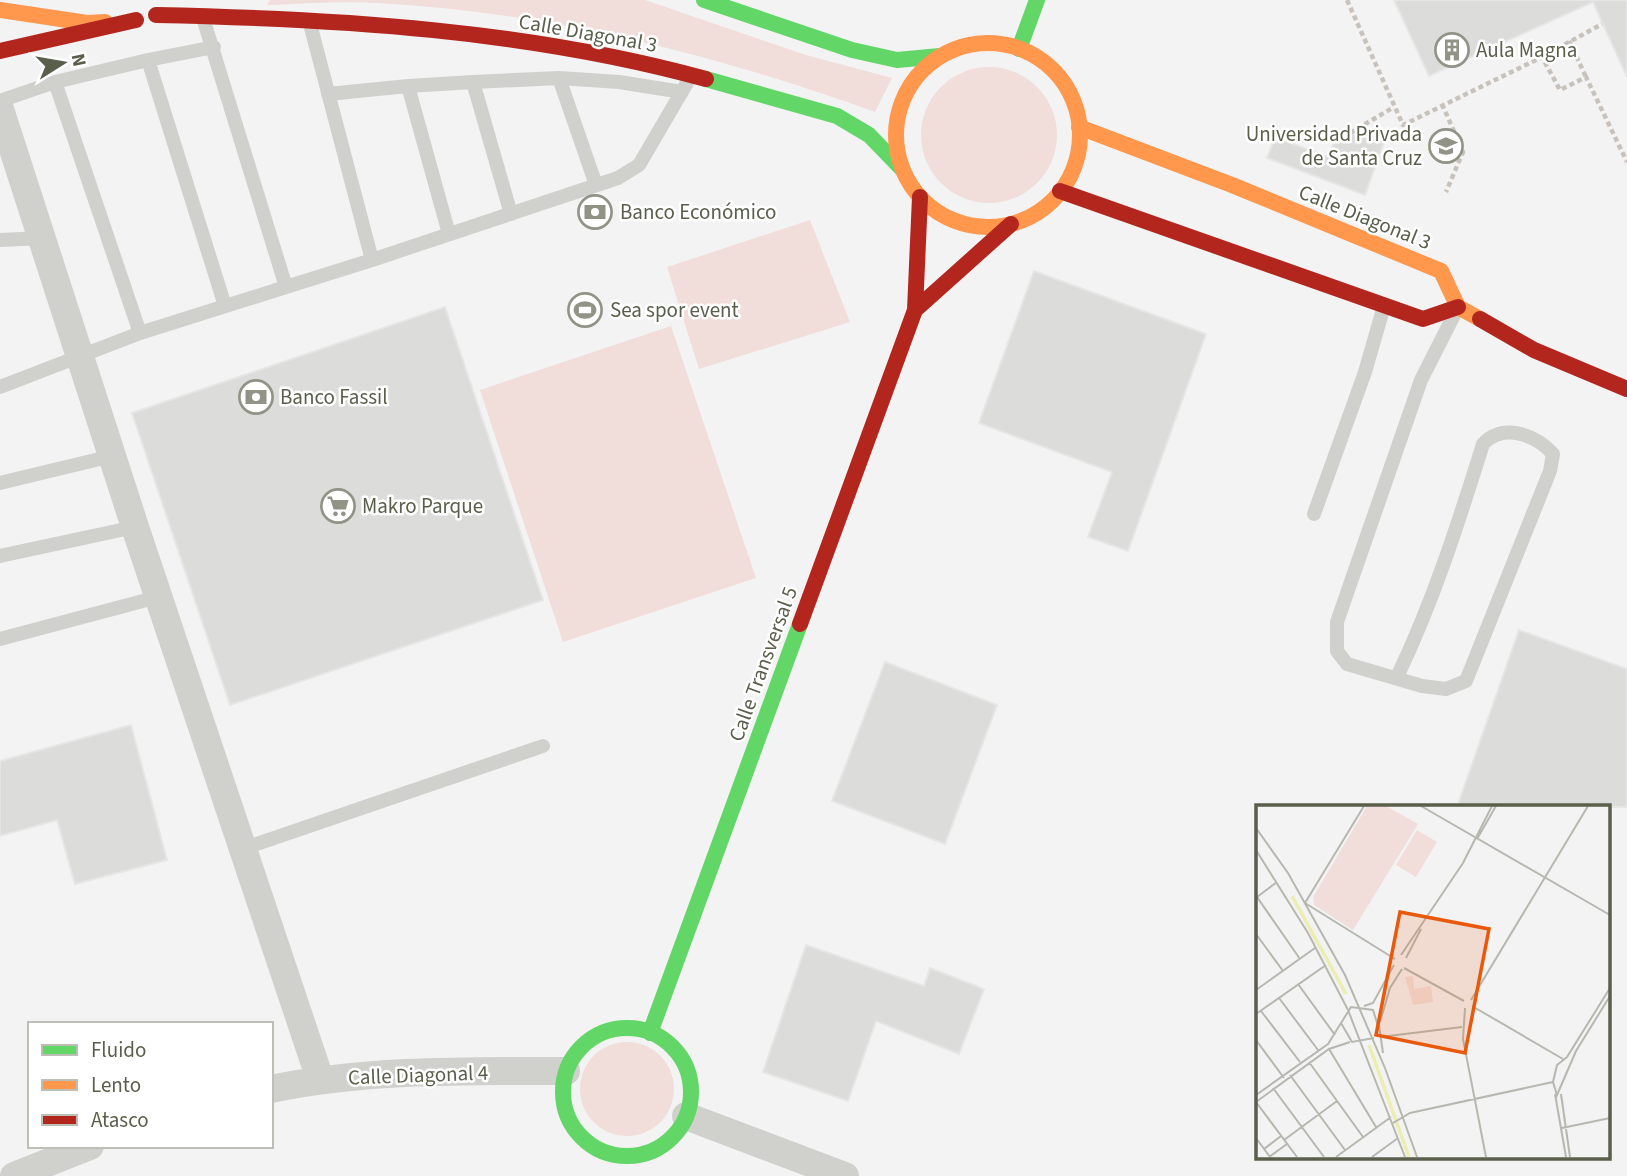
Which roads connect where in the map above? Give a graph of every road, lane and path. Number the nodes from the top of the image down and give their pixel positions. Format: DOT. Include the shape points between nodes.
graph roads {
  1 [pos="198,0"];
  2 [pos="704,0"];
  3 [pos="1037,0"];
  4 [pos="1347,0"];
  5 [pos="0,10"];
  6 [pos="156,15"];
  7 [pos="203,17"];
  8 [pos="309,18"];
  9 [pos="136,20"];
  10 [pos="1602,24"];
  11 [pos="1569,41"];
  12 [pos="215,47"];
  13 [pos="1019,49"];
  14 [pos="0,51"];
  15 [pos="940,56"];
  16 [pos="1542,57"];
  17 [pos="148,60"];
  18 [pos="692,74"];
  19 [pos="1586,77"];
  20 [pos="559,78"];
  21 [pos="55,82"];
  22 [pos="473,82"];
  23 [pos="408,86"];
  24 [pos="682,92"];
  25 [pos="328,94"];
  26 [pos="0,101"];
  27 [pos="1442,104"];
  28 [pos="1394,107"];
  29 [pos="0,109"];
  30 [pos="1079,127"];
  31 [pos="1350,133"];
  32 [pos="1627,162"];
  33 [pos="903,170"];
  34 [pos="596,185"];
  35 [pos="1060,191"];
  36 [pos="1446,192"];
  37 [pos="920,197"];
  38 [pos="511,214"];
  39 [pos="1011,224"];
  40 [pos="449,234"];
  41 [pos="41,238"];
  42 [pos="0,240"];
  43 [pos="372,260"];
  44 [pos="286,287"];
  45 [pos="1385,305"];
  46 [pos="225,306"];
  47 [pos="1458,307"];
  48 [pos="915,310"];
  49 [pos="140,333"];
  50 [pos="79,358"];
  51 [pos="0,387"];
  52 [pos="1627,389"];
  53 [pos="112,456"];
  54 [pos="0,483"];
  55 [pos="1314,514"];
  56 [pos="135,527"];
  57 [pos="0,556"];
  58 [pos="158,597"];
  59 [pos="0,639"];
  60 [pos="1397,677"];
  61 [pos="543,746"];
  62 [pos="242,849"];
  63 [pos="650,1032"];
  64 [pos="566,1071"];
  65 [pos="320,1079"];
  66 [pos="273,1089"];
  67 [pos="686,1116"];
  68 [pos="85,1148"];
  69 [pos="14,1176"];
  70 [pos="845,1176"];
  1 -- 6 [label="main road"];
  2 -- 15 [label="main road" via="852,50 897,60"];
  3 -- 13 [label="main road"];
  4 -- 28 [label="path"];
  5 -- 9 [label="main road" via="87,23"];
  6 -- 7 [label="main road, Calle Diagonal 3"];
  6 -- 9 [label="main road"];
  7 -- 8 [label="main road, Calle Diagonal 3"];
  7 -- 12 [label="lane"];
  8 -- 18 [label="main road, Calle Diagonal 3" via="425,28 636,60"];
  8 -- 25 [label="lane"];
  9 -- 14 [label="main road"];
  10 -- 11 [label="path"];
  11 -- 16 [label="path"];
  11 -- 19 [label="path"];
  12 -- 17 [label="lane"];
  12 -- 44 [label="lane"];
  13 -- 15 [label="main road" via="971,44"];
  13 -- 30 [label="main road" via="1049,66 1060,79"];
  15 -- 33 [label="main road" via="916,78 901,106 896,138"];
  16 -- 19 [label="path" via="1560,90"];
  16 -- 27 [label="path"];
  17 -- 21 [label="lane"];
  17 -- 46 [label="lane"];
  18 -- 24 [label="lane"];
  18 -- 33 [label="main road, Calle Diagonal 3" via="837,116 869,135"];
  19 -- 32 [label="path"];
  20 -- 22 [label="lane"];
  20 -- 24 [label="lane"];
  20 -- 34 [label="lane"];
  21 -- 26 [label="lane"];
  21 -- 49 [label="lane"];
  22 -- 23 [label="lane"];
  22 -- 38 [label="lane"];
  23 -- 25 [label="lane"];
  23 -- 40 [label="lane"];
  24 -- 34 [label="lane" via="639,166"];
  25 -- 43 [label="lane"];
  27 -- 28 [label="path" via="1403,125"];
  27 -- 36 [label="path" via="1463,152"];
  28 -- 31 [label="path"];
  29 -- 41 [label="street"];
  30 -- 35 [label="main road" via="1076,161"];
  30 -- 47 [label="main road, Calle Diagonal 3" via="1232,185 1327,233 1441,271"];
  33 -- 37 [label="main road"];
  34 -- 38 [label="lane"];
  35 -- 39 [label="main road" via="1038,212"];
  35 -- 45 [label="main road" via="1313,272"];
  37 -- 39 [label="main road" via="961,223"];
  37 -- 48 [label="main road, Calle Transversal 5"];
  38 -- 40 [label="lane"];
  39 -- 48 [label="main road, Calle Transversal 5"];
  40 -- 43 [label="lane"];
  41 -- 42 [label="lane"];
  41 -- 50 [label="street"];
  43 -- 44 [label="lane"];
  44 -- 46 [label="lane"];
  45 -- 47 [label="main road" via="1423,318"];
  45 -- 55 [label="lane"];
  46 -- 49 [label="lane"];
  47 -- 52 [label="main road" via="1534,350"];
  47 -- 60 [label="lane" via="1421,380 1337,622 1337,651 1347,664"];
  48 -- 63 [label="main road, Calle Transversal 5"];
  49 -- 50 [label="lane"];
  50 -- 51 [label="lane"];
  50 -- 53 [label="street"];
  53 -- 54 [label="lane"];
  53 -- 56 [label="street"];
  56 -- 57 [label="lane"];
  56 -- 58 [label="street"];
  58 -- 59 [label="lane"];
  58 -- 62 [label="street"];
  60 -- 60 [label="lane" via="1446,689 1466,681 1550,471 1553,454 1542,441 1507,431 1492,435 1483,444 1422,627"];
  61 -- 62 [label="lane"];
  62 -- 65 [label="street"];
  63 -- 64 [label="main road" via="610,1030 591,1039"];
  63 -- 67 [label="main road" via="667,1043 685,1067 690,1097"];
  64 -- 65 [label="street, Calle Diagonal 4"];
  64 -- 67 [label="main road" via="562,1092 571,1122 608,1160 647,1153 677,1132"];
  65 -- 66 [label="street, Calle Diagonal 4"];
  67 -- 70 [label="street"];
  68 -- 69 [label="street"];
}
